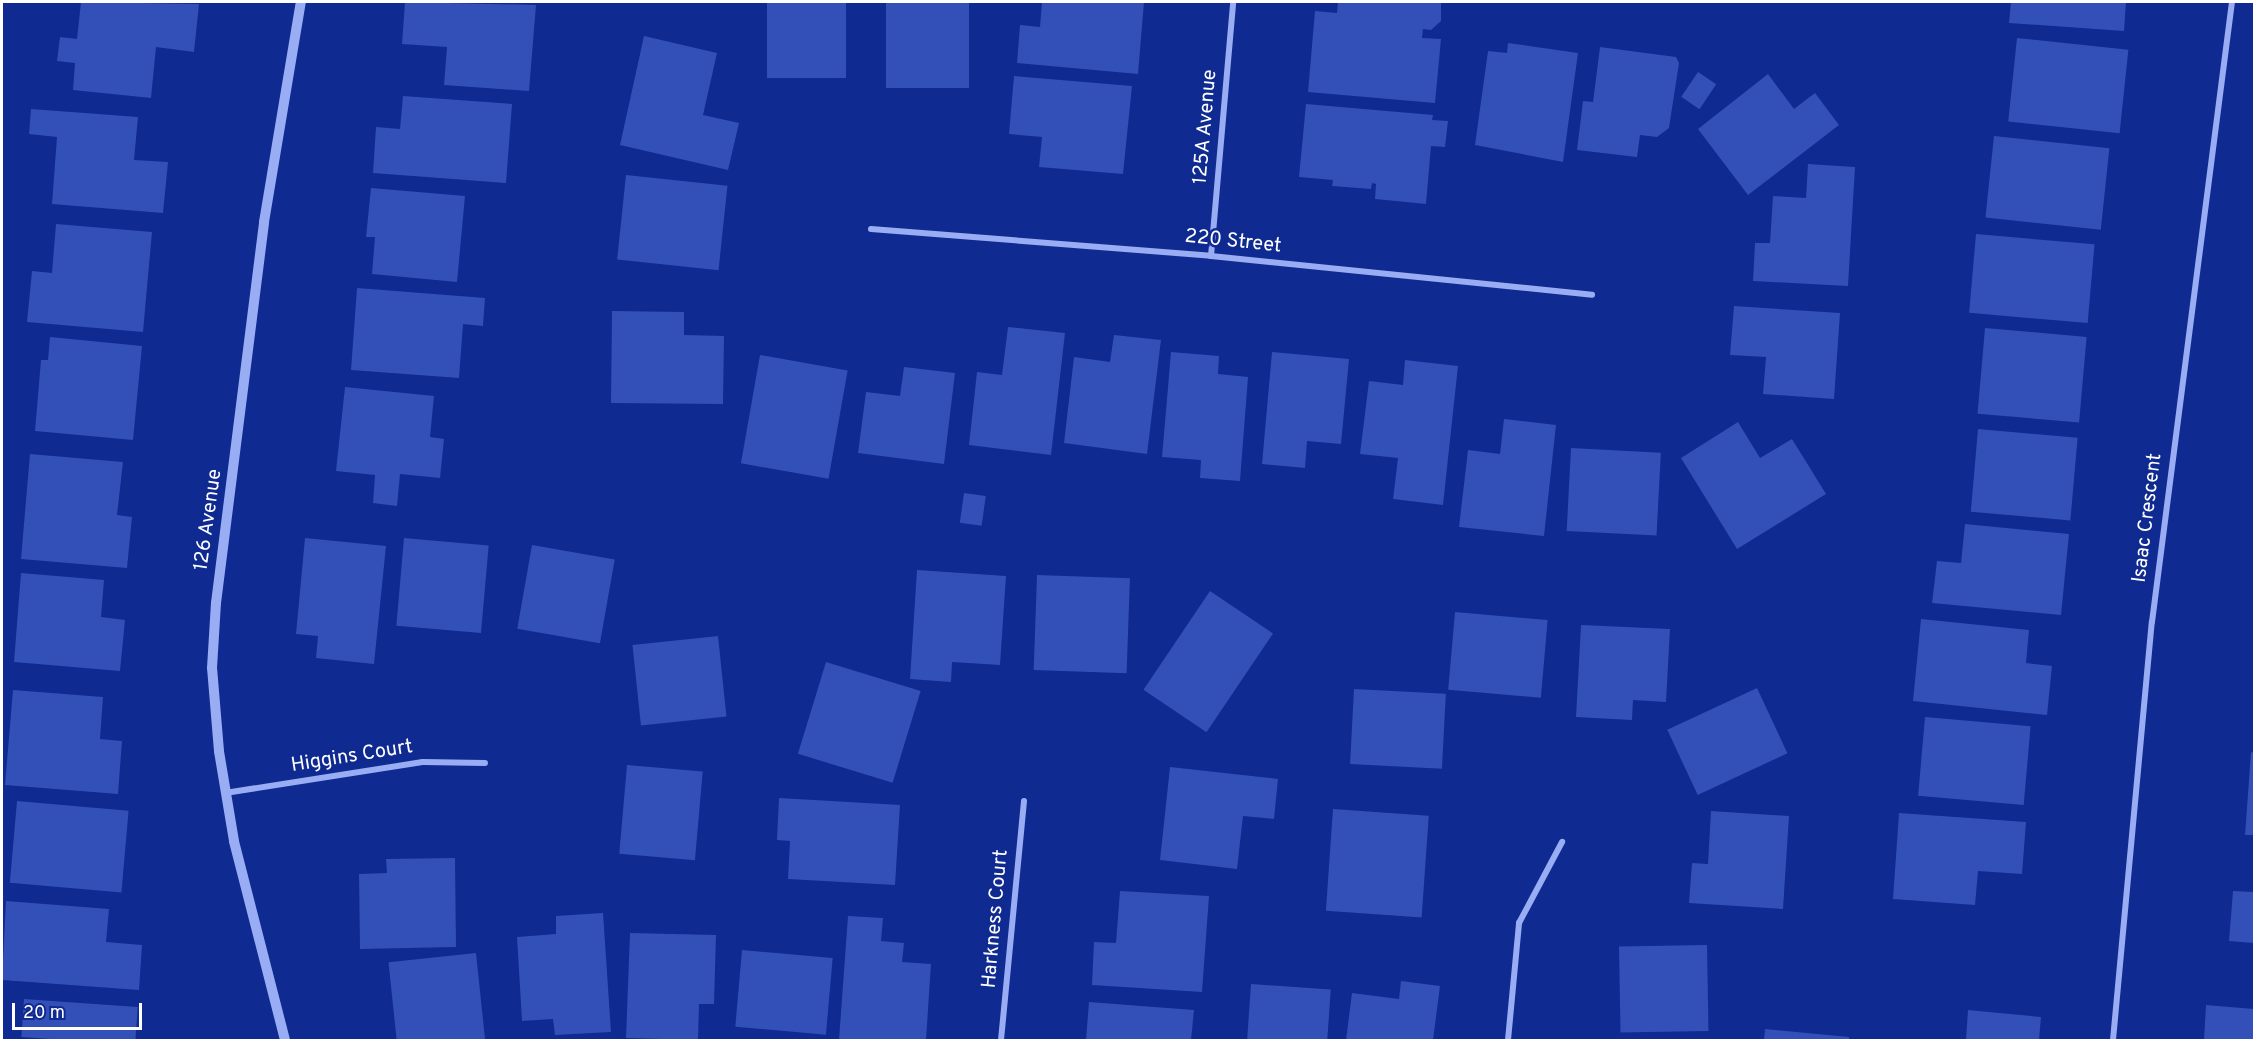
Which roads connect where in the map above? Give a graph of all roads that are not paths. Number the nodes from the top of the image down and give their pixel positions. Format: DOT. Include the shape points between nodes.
graph roads {
  1 [pos="301,2"];
  2 [pos="1233,2"];
  3 [pos="2232,2"];
  4 [pos="871,229"];
  5 [pos="1211,256"];
  6 [pos="1592,296"];
  7 [pos="485,763"];
  8 [pos="225,793"];
  9 [pos="1024,801"];
  10 [pos="1562,842"];
  11 [pos="285,1041"];
  12 [pos="1001,1041"];
  13 [pos="1508,1041"];
  14 [pos="2113,1041"];
  1 -- 8 [label="street, 126 Avenue" via="264,222 216,603 212,668"];
  2 -- 5 [label="street, 125A Avenue"];
  3 -- 14 [label="street, Isaac Crescent" via="2152,622"];
  4 -- 5 [label="street, 220 Street"];
  5 -- 6 [label="street, 220 Street"];
  7 -- 8 [label="street, Higgins Court" via="423,762"];
  8 -- 11 [label="street, 126 Avenue"];
  9 -- 12 [label="street, Harkness Court"];
  10 -- 13 [label="street" via="1519,923"];
}
